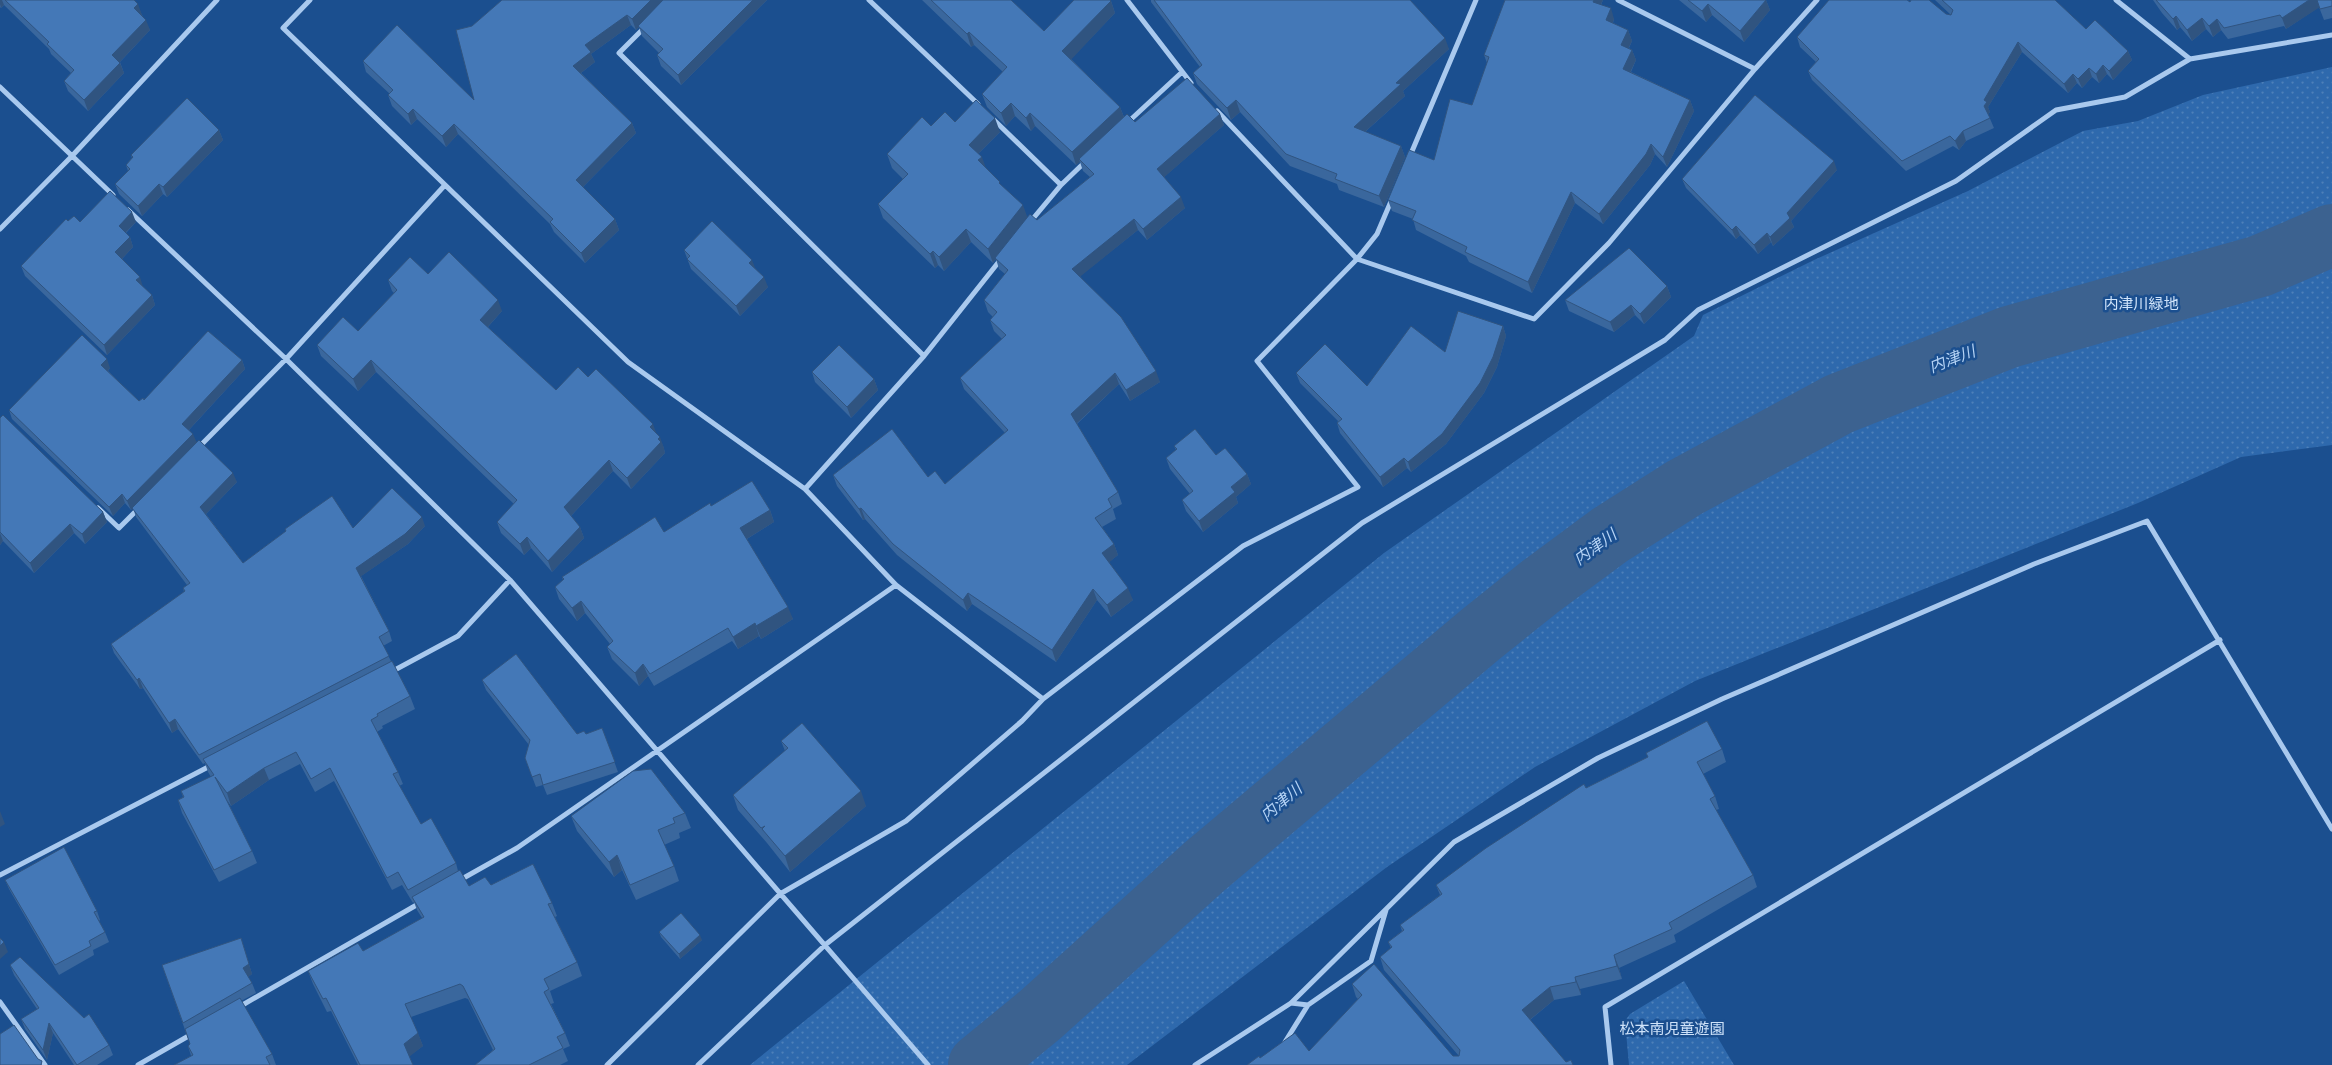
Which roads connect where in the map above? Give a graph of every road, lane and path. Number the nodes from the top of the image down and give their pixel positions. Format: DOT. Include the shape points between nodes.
graph roads {
  1 [pos="217,0"];
  2 [pos="310,0"];
  3 [pos="869,0"];
  4 [pos="1127,0"];
  5 [pos="1476,0"];
  6 [pos="1618,0"];
  7 [pos="1817,0"];
  8 [pos="2116,0"];
  9 [pos="652,20"];
  10 [pos="2332,35"];
  11 [pos="2190,59"];
  12 [pos="1755,69"];
  13 [pos="1181,73"];
  14 [pos="0,86"];
  15 [pos="1194,87"];
  16 [pos="1215,108"];
  17 [pos="983,110"];
  18 [pos="990,116"];
  19 [pos="1124,125"];
  20 [pos="72,156"];
  21 [pos="1089,158"];
  22 [pos="1408,162"];
  23 [pos="445,185"];
  24 [pos="1061,185"];
  25 [pos="1396,189"];
  26 [pos="115,197"];
  27 [pos="122,204"];
  28 [pos="1030,224"];
  29 [pos="0,229"];
  30 [pos="1005,255"];
  31 [pos="1357,259"];
  32 [pos="924,356"];
  33 [pos="286,359"];
  34 [pos="195,450"];
  35 [pos="805,489"];
  36 [pos="146,500"];
  37 [pos="91,501"];
  38 [pos="510,580"];
  39 [pos="896,585"];
  40 [pos="2220,640"];
  41 [pos="388,673"];
  42 [pos="1043,699"];
  43 [pos="655,751"];
  44 [pos="220,760"];
  45 [pos="2332,829"];
  46 [pos="0,875"];
  47 [pos="457,882"];
  48 [pos="780,894"];
  49 [pos="422,902"];
  50 [pos="1386,909"];
  51 [pos="825,945"];
  52 [pos="1371,961"];
  53 [pos="1377,968"];
  54 [pos="0,1002"];
  55 [pos="1291,1003"];
  56 [pos="1308,1005"];
  57 [pos="232,1011"];
  58 [pos="198,1030"];
  59 [pos="1282,1045"];
  60 [pos="46,1065"];
  61 [pos="138,1065"];
  62 [pos="607,1065"];
  63 [pos="698,1065"];
  64 [pos="928,1065"];
  65 [pos="1195,1065"];
  66 [pos="1611,1065"];
  1 -- 20 [label="street"];
  2 -- 23 [label="street" via="283,28"];
  3 -- 17 [label="street"];
  4 -- 13 [label="street"];
  5 -- 22 [label="street"];
  6 -- 12 [label="street"];
  7 -- 12 [label="street"];
  8 -- 11 [label="street"];
  9 -- 32 [label="street" via="619,53"];
  10 -- 11 [label="street"];
  11 -- 51 [label="street" via="2125,97 2056,110 1956,181 1698,310 1665,340 1362,523"];
  12 -- 31 [label="street" via="1609,243 1534,320"];
  13 -- 15 [label="street"];
  13 -- 19 [label="street"];
  14 -- 20 [label="street"];
  16 -- 31 [label="street"];
  18 -- 24 [label="street"];
  20 -- 26 [label="street"];
  20 -- 29 [label="street"];
  21 -- 24 [label="street"];
  23 -- 33 [label="street"];
  23 -- 35 [label="street" via="628,362"];
  24 -- 28 [label="street"];
  25 -- 31 [label="street" via="1377,234"];
  27 -- 33 [label="street"];
  30 -- 32 [label="street"];
  31 -- 42 [label="street" via="1257,361 1358,487 1243,546"];
  32 -- 35 [label="street"];
  33 -- 34 [label="street"];
  33 -- 38 [label="street"];
  35 -- 39 [label="street"];
  36 -- 37 [label="street" via="119,528"];
  38 -- 41 [label="street" via="458,636"];
  38 -- 43 [label="street"];
  39 -- 42 [label="street"];
  39 -- 43 [label="street"];
  40 -- 45 [label="street"];
  40 -- 50 [label="street" via="2147,521 2034,564 1722,699 1598,758 1454,842"];
  40 -- 66 [label="street" via="1605,1007"];
  42 -- 48 [label="street" via="906,821"];
  43 -- 47 [label="street" via="517,848"];
  43 -- 48 [label="street"];
  44 -- 46 [label="street"];
  48 -- 51 [label="street"];
  48 -- 62 [label="street"];
  49 -- 57 [label="street"];
  50 -- 52 [label="street"];
  50 -- 55 [label="street"];
  51 -- 63 [label="street"];
  51 -- 64 [label="street"];
  52 -- 53 [label="street"];
  52 -- 56 [label="street"];
  54 -- 60 [label="street"];
  55 -- 56 [label="street"];
  55 -- 65 [label="street"];
  56 -- 59 [label="street"];
  58 -- 61 [label="street"];
}
